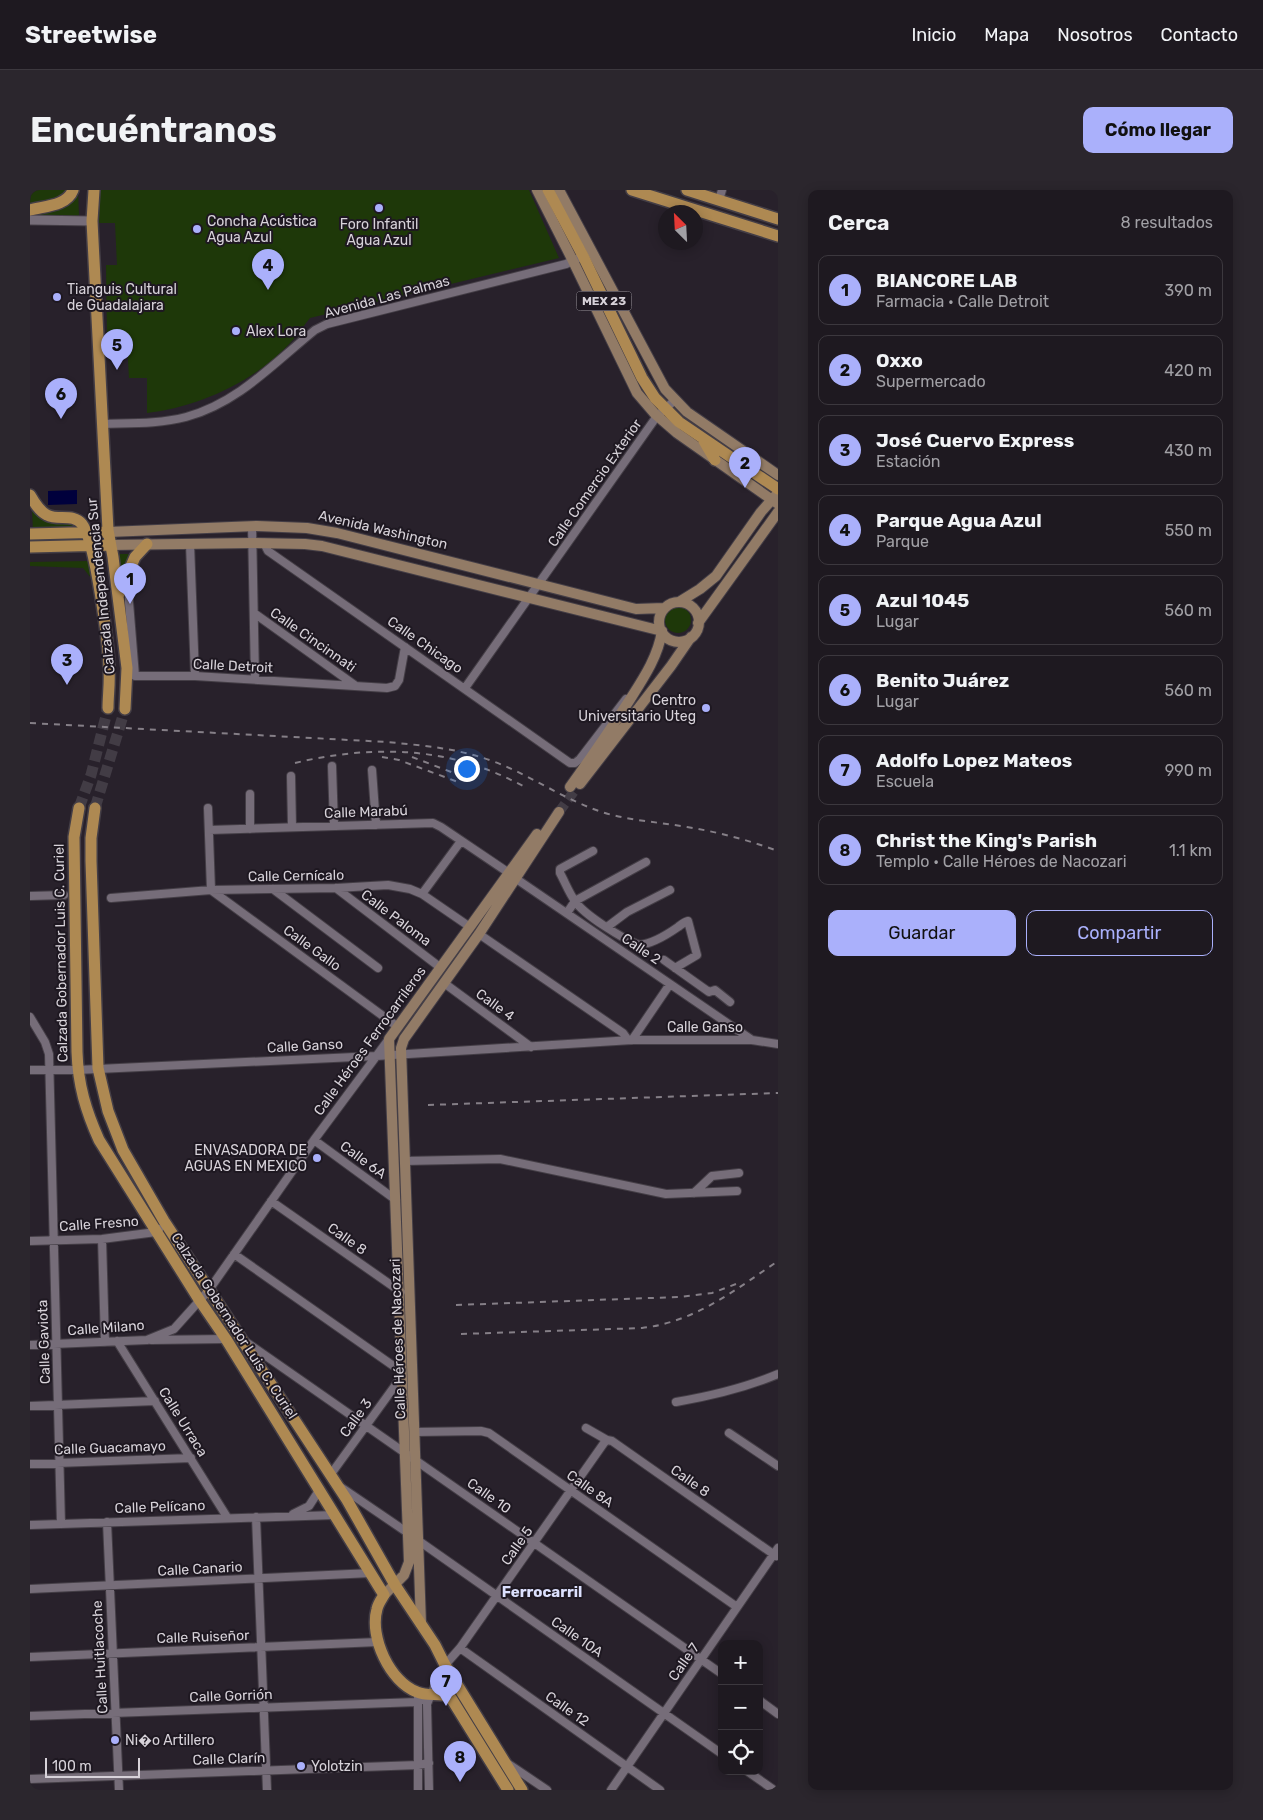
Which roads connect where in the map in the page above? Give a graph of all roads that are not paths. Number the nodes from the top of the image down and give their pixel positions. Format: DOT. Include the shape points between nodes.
graph roads {
  1 [pos="73,190"];
  2 [pos="94,190"];
  3 [pos="537,190"];
  4 [pos="548,190"];
  5 [pos="559,190"];
  6 [pos="632,190"];
  7 [pos="687,190"];
  8 [pos="720,195"];
  9 [pos="30,210"];
  10 [pos="30,220"];
  11 [pos="778,220"];
  12 [pos="92,221"];
  13 [pos="778,236"];
  14 [pos="578,258"];
  15 [pos="602,282"];
  16 [pos="644,350"];
  17 [pos="627,359"];
  18 [pos="655,370"];
  19 [pos="637,380"];
  20 [pos="675,400"];
  21 [pos="661,413"];
  22 [pos="694,416"];
  23 [pos="102,424"];
  24 [pos="707,425"];
  25 [pos="687,427"];
  26 [pos="701,437"];
  27 [pos="748,454"];
  28 [pos="715,460"];
  29 [pos="742,465"];
  30 [pos="761,471"];
  31 [pos="778,475"];
  32 [pos="30,495"];
  33 [pos="776,496"];
  34 [pos="778,512"];
  35 [pos="252,526"];
  36 [pos="108,532"];
  37 [pos="87,533"];
  38 [pos="30,534"];
  39 [pos="252,543"];
  40 [pos="264,543"];
  41 [pos="147,544"];
  42 [pos="190,544"];
  43 [pos="110,545"];
  44 [pos="91,546"];
  45 [pos="30,547"];
  46 [pos="129,569"];
  47 [pos="539,584"];
  48 [pos="118,595"];
  49 [pos="530,597"];
  50 [pos="679,602"];
  51 [pos="664,608"];
  52 [pos="254,613"];
  53 [pos="698,623"];
  54 [pos="662,631"];
  55 [pos="691,637"];
  56 [pos="660,645"];
  57 [pos="405,647"];
  58 [pos="672,664"];
  59 [pos="195,676"];
  60 [pos="255,679"];
  61 [pos="357,686"];
  62 [pos="465,688"];
  63 [pos="635,691"];
  64 [pos="108,708"];
  65 [pos="125,709"];
  66 [pos="332,766"];
  67 [pos="372,770"];
  68 [pos="291,776"];
  69 [pos="250,794"];
  70 [pos="79,808"];
  71 [pos="95,808"];
  72 [pos="208,808"];
  73 [pos="557,810"];
  74 [pos="376,825"];
  75 [pos="334,826"];
  76 [pos="292,827"];
  77 [pos="250,828"];
  78 [pos="209,830"];
  79 [pos="461,841"];
  80 [pos="593,851"];
  81 [pos="646,862"];
  82 [pos="512,876"];
  83 [pos="336,888"];
  84 [pos="273,889"];
  85 [pos="211,890"];
  86 [pos="670,890"];
  87 [pos="422,894"];
  88 [pos="64,895"];
  89 [pos="30,896"];
  90 [pos="111,898"];
  91 [pos="575,901"];
  92 [pos="567,913"];
  93 [pos="470,927"];
  94 [pos="607,927"];
  95 [pos="479,934"];
  96 [pos="664,960"];
  97 [pos="378,968"];
  98 [pos="441,968"];
  99 [pos="676,968"];
  100 [pos="444,983"];
  101 [pos="670,984"];
  102 [pos="730,1002"];
  103 [pos="30,1017"];
  104 [pos="398,1026"];
  105 [pos="389,1039"];
  106 [pos="630,1040"];
  107 [pos="752,1040"];
  108 [pos="778,1044"];
  109 [pos="532,1047"];
  110 [pos="395,1054"];
  111 [pos="376,1056"];
  112 [pos="98,1068"];
  113 [pos="48,1069"];
  114 [pos="30,1070"];
  115 [pos="77,1070"];
  116 [pos="314,1140"];
  117 [pos="404,1161"];
  118 [pos="739,1174"];
  119 [pos="737,1192"];
  120 [pos="694,1193"];
  121 [pos="396,1200"];
  122 [pos="271,1202"];
  123 [pos="164,1221"];
  124 [pos="156,1232"];
  125 [pos="102,1239"];
  126 [pos="54,1240"];
  127 [pos="30,1241"];
  128 [pos="234,1254"];
  129 [pos="209,1290"];
  130 [pos="399,1291"];
  131 [pos="410,1297"];
  132 [pos="200,1301"];
  133 [pos="226,1339"];
  134 [pos="241,1339"];
  135 [pos="147,1340"];
  136 [pos="117,1341"];
  137 [pos="105,1342"];
  138 [pos="57,1344"];
  139 [pos="30,1345"];
  140 [pos="402,1374"];
  141 [pos="778,1374"];
  142 [pos="155,1401"];
  143 [pos="676,1402"];
  144 [pos="58,1405"];
  145 [pos="30,1406"];
  146 [pos="365,1425"];
  147 [pos="586,1428"];
  148 [pos="415,1432"];
  149 [pos="729,1433"];
  150 [pos="608,1440"];
  151 [pos="405,1452"];
  152 [pos="191,1458"];
  153 [pos="416,1461"];
  154 [pos="60,1463"];
  155 [pos="30,1464"];
  156 [pos="778,1466"];
  157 [pos="331,1474"];
  158 [pos="338,1486"];
  159 [pos="320,1489"];
  160 [pos="571,1491"];
  161 [pos="335,1514"];
  162 [pos="290,1515"];
  163 [pos="227,1517"];
  164 [pos="256,1517"];
  165 [pos="107,1522"];
  166 [pos="61,1524"];
  167 [pos="30,1525"];
  168 [pos="408,1533"];
  169 [pos="419,1541"];
  170 [pos="534,1543"];
  171 [pos="777,1553"];
  172 [pos="371,1573"];
  173 [pos="258,1579"];
  174 [pos="395,1585"];
  175 [pos="110,1586"];
  176 [pos="30,1589"];
  177 [pos="384,1595"];
  178 [pos="496,1596"];
  179 [pos="738,1607"];
  180 [pos="421,1624"];
  181 [pos="378,1642"];
  182 [pos="261,1647"];
  183 [pos="460,1648"];
  184 [pos="113,1654"];
  185 [pos="30,1657"];
  186 [pos="701,1660"];
  187 [pos="445,1665"];
  188 [pos="718,1671"];
  189 [pos="432,1695"];
  190 [pos="418,1698"];
  191 [pos="763,1703"];
  192 [pos="264,1707"];
  193 [pos="115,1712"];
  194 [pos="664,1713"];
  195 [pos="778,1714"];
  196 [pos="30,1716"];
  197 [pos="718,1751"];
  198 [pos="503,1761"];
  199 [pos="429,1763"];
  200 [pos="418,1766"];
  201 [pos="627,1767"];
  202 [pos="266,1770"];
  203 [pos="753,1775"];
  204 [pos="118,1776"];
  205 [pos="30,1780"];
  206 [pos="119,1790"];
  207 [pos="267,1790"];
  208 [pos="418,1790"];
  209 [pos="429,1790"];
  210 [pos="508,1790"];
  211 [pos="522,1790"];
  212 [pos="547,1790"];
  213 [pos="611,1790"];
  214 [pos="660,1790"];
  215 [pos="774,1790"];
  1 -- 9 [label="main road" via="64,201"];
  2 -- 12 [label="main road, Calzada Independencia Sur"];
  3 -- 14 [label="main road"];
  4 -- 14 [label="main road, MEX 23"];
  5 -- 15 [label="main road"];
  6 -- 13 [label="main road"];
  7 -- 8 [label="main road"];
  8 -- 11 [label="main road"];
  10 -- 12 [label="street"];
  12 -- 23 [label="main road, Calzada Independencia Sur"];
  14 -- 15 [label="main road, MEX 23"];
  14 -- 17 [label="main road"];
  14 -- 23 [label="street, Avenida Las Palmas" via="327,324 315,330 247,387 200,412 162,421"];
  15 -- 16 [label="main road"];
  15 -- 17 [label="main road, MEX 23"];
  16 -- 17 [label="main road"];
  16 -- 18 [label="main road"];
  17 -- 19 [label="main road, MEX 23"];
  18 -- 19 [label="main road"];
  18 -- 20 [label="main road"];
  19 -- 21 [label="main road, MEX 23"];
  20 -- 21 [label="street, Calle Comercio Exterior"];
  20 -- 22 [label="main road"];
  21 -- 25 [label="main road, MEX 23"];
  21 -- 28 [label="main road" via="677,433"];
  21 -- 47 [label="street, Calle Comercio Exterior"];
  22 -- 24 [label="main road"];
  22 -- 25 [label="main road"];
  23 -- 36 [label="main road, Calzada Independencia Sur"];
  24 -- 26 [label="main road"];
  24 -- 27 [label="main road"];
  25 -- 26 [label="main road, MEX 23"];
  26 -- 28 [label="main road"];
  26 -- 29 [label="main road, MEX 23"];
  27 -- 29 [label="main road"];
  27 -- 30 [label="main road"];
  28 -- 33 [label="main road"];
  29 -- 30 [label="main road, MEX 23"];
  30 -- 31 [label="main road"];
  30 -- 33 [label="main road, MEX 23"];
  32 -- 37 [label="main road" via="47,516 72,518 79,521"];
  33 -- 50 [label="main road" via="716,576"];
  34 -- 53 [label="main road"];
  35 -- 36 [label="main road, Avenida Washington"];
  35 -- 39 [label="street"];
  35 -- 47 [label="main road, Avenida Washington" via="287,526 337,533"];
  36 -- 37 [label="main road, Avenida Washington"];
  36 -- 43 [label="main road, Calzada Independencia Sur"];
  37 -- 38 [label="main road, Avenida Washington"];
  37 -- 44 [label="main road, Calzada Independencia Sur"];
  39 -- 40 [label="main road"];
  39 -- 42 [label="main road"];
  39 -- 52 [label="street"];
  40 -- 49 [label="main road" via="322,546"];
  40 -- 57 [label="street, Calle Chicago" via="268,550"];
  41 -- 42 [label="main road"];
  41 -- 43 [label="main road"];
  41 -- 46 [label="main road"];
  42 -- 59 [label="street"];
  43 -- 44 [label="main road"];
  43 -- 48 [label="main road, Calzada Independencia Sur"];
  44 -- 45 [label="main road"];
  44 -- 64 [label="main road, Calzada Independencia Sur" via="109,669"];
  46 -- 48 [label="main road"];
  46 -- 59 [label="street, Calle Detroit" via="135,676"];
  47 -- 49 [label="street, Calle Comercio Exterior"];
  47 -- 51 [label="main road, Avenida Washington" via="636,609"];
  48 -- 65 [label="main road, Calzada Independencia Sur" via="127,668"];
  49 -- 54 [label="main road"];
  49 -- 62 [label="street, Calle Comercio Exterior"];
  50 -- 51 [label="main road"];
  50 -- 53 [label="main road" via="686,603 695,611"];
  51 -- 54 [label="main road" via="659,619"];
  52 -- 60 [label="street"];
  52 -- 61 [label="street, Calle Cincinnati"];
  53 -- 55 [label="main road"];
  54 -- 55 [label="main road" via="675,641"];
  54 -- 56 [label="main road"];
  55 -- 58 [label="main road"];
  56 -- 58 [label="main road" via="664,657"];
  56 -- 63 [label="main road"];
  57 -- 61 [label="street, Calle Detroit" via="400,680 395,686"];
  57 -- 62 [label="street, Calle Chicago"];
  58 -- 63 [label="main road" via="572,789"];
  59 -- 60 [label="street, Calle Detroit"];
  60 -- 61 [label="street, Calle Detroit"];
  62 -- 63 [label="street, Calle Chicago" via="570,763 580,759 622,702"];
  66 -- 75 [label="street"];
  67 -- 74 [label="street"];
  68 -- 76 [label="street"];
  69 -- 77 [label="street"];
  70 -- 115 [label="main road, Calzada Gobernador Luis C. Curiel" via="74,837"];
  71 -- 112 [label="main road, Calzada Gobernador Luis C. Curiel" via="91,861"];
  72 -- 78 [label="street"];
  73 -- 82 [label="main road, Calle Héroes Ferrocarrileros"];
  74 -- 75 [label="street, Calle Marabú"];
  74 -- 79 [label="street, Calle Marabú" via="432,823"];
  75 -- 76 [label="street, Calle Marabú"];
  76 -- 77 [label="street, Calle Marabú"];
  77 -- 78 [label="street, Calle Marabú"];
  78 -- 85 [label="street"];
  79 -- 82 [label="street, Calle Marabú"];
  79 -- 87 [label="street"];
  80 -- 91 [label="street" via="560,869"];
  81 -- 91 [label="street"];
  82 -- 92 [label="street, Calle 2"];
  82 -- 93 [label="main road, Calle Héroes Ferrocarrileros"];
  82 -- 95 [label="main road, Calle Héroes Ferrocarrileros"];
  83 -- 84 [label="street, Calle Cernícalo"];
  83 -- 87 [label="street, Calle Cernícalo" via="388,885"];
  83 -- 98 [label="street, Calle Paloma"];
  84 -- 85 [label="street, Calle Cernícalo"];
  84 -- 97 [label="street"];
  85 -- 90 [label="street, Calle Cernícalo"];
  85 -- 104 [label="street, Calle Gallo"];
  86 -- 94 [label="street" via="627,912"];
  87 -- 93 [label="street, Calle Cernícalo"];
  88 -- 89 [label="street"];
  91 -- 92 [label="street"];
  91 -- 94 [label="street" via="582,910"];
  92 -- 101 [label="street, Calle 2"];
  93 -- 98 [label="main road, Calle Héroes Ferrocarrileros"];
  94 -- 99 [label="street" via="641,945 688,920 697,955"];
  95 -- 100 [label="main road, Calle Héroes Ferrocarrileros"];
  95 -- 106 [label="street"];
  96 -- 99 [label="street"];
  98 -- 104 [label="main road, Calle Héroes Ferrocarrileros"];
  99 -- 102 [label="street" via="709,992 715,990"];
  100 -- 109 [label="street, Calle 4"];
  100 -- 110 [label="main road, Calle Héroes Ferrocarrileros"];
  101 -- 106 [label="street, Calle Ganso"];
  101 -- 107 [label="street, Calle 2"];
  103 -- 113 [label="street, Calle Gaviota" via="48,1048"];
  104 -- 105 [label="main road, Calle Héroes Ferrocarrileros"];
  105 -- 110 [label="main road, Calle Héroes de Nacozari"];
  105 -- 111 [label="street, Calle Héroes Ferrocarrileros"];
  106 -- 107 [label="street, Calle Ganso"];
  106 -- 109 [label="street, Calle Ganso"];
  107 -- 108 [label="street, Calle Ganso"];
  109 -- 110 [label="street, Calle Ganso"];
  110 -- 111 [label="street, Calle Ganso"];
  110 -- 117 [label="main road, Calle Héroes de Nacozari"];
  110 -- 121 [label="main road, Calle Héroes de Nacozari"];
  111 -- 112 [label="street, Calle Ganso"];
  111 -- 116 [label="street, Calle Héroes Ferrocarrileros"];
  112 -- 115 [label="street, Calle Ganso"];
  112 -- 123 [label="main road, Calzada Gobernador Luis C. Curiel" via="108,1111 123,1150"];
  113 -- 114 [label="street, Calle Ganso"];
  113 -- 115 [label="street, Calle Ganso"];
  113 -- 126 [label="street, Calle Gaviota"];
  115 -- 124 [label="main road, Calzada Gobernador Luis C. Curiel" via="82,1097 99,1140"];
  116 -- 121 [label="street, Calle 6A"];
  116 -- 122 [label="street, Calle Héroes Ferrocarrileros"];
  117 -- 120 [label="street" via="500,1160 666,1194"];
  117 -- 131 [label="main road, Calle Héroes de Nacozari"];
  118 -- 120 [label="street" via="712,1176"];
  119 -- 120 [label="street"];
  121 -- 130 [label="main road, Calle Héroes de Nacozari"];
  122 -- 128 [label="street, Calle Héroes Ferrocarrileros"];
  122 -- 130 [label="street, Calle 8"];
  123 -- 124 [label="street, Calle Fresno"];
  123 -- 129 [label="main road, Calzada Gobernador Luis C. Curiel"];
  124 -- 125 [label="street, Calle Fresno"];
  124 -- 132 [label="main road, Calzada Gobernador Luis C. Curiel"];
  125 -- 126 [label="street, Calle Fresno"];
  125 -- 137 [label="street"];
  126 -- 127 [label="street, Calle Fresno"];
  126 -- 138 [label="street, Calle Gaviota"];
  128 -- 129 [label="street, Calle Héroes Ferrocarrileros"];
  128 -- 140 [label="street"];
  129 -- 132 [label="street, Calle Milano"];
  129 -- 134 [label="main road, Calzada Gobernador Luis C. Curiel"];
  130 -- 131 [label="street, Calle 8"];
  130 -- 140 [label="main road, Calle Héroes de Nacozari"];
  131 -- 148 [label="main road, Calle Héroes de Nacozari"];
  132 -- 133 [label="main road, Calzada Gobernador Luis C. Curiel"];
  132 -- 135 [label="street, Calle Milano" via="174,1329"];
  133 -- 135 [label="street"];
  133 -- 159 [label="main road, Calzada Gobernador Luis C. Curiel"];
  134 -- 146 [label="street, Calle 10"];
  134 -- 157 [label="main road, Calzada Gobernador Luis C. Curiel"];
  135 -- 136 [label="street, Calle Milano"];
  136 -- 137 [label="street, Calle Milano"];
  136 -- 142 [label="street, Calle Urraca"];
  137 -- 138 [label="street, Calle Milano"];
  138 -- 139 [label="street, Calle Milano"];
  138 -- 144 [label="street, Calle Gaviota"];
  140 -- 146 [label="street, Calle 3"];
  140 -- 151 [label="main road, Calle Héroes de Nacozari"];
  141 -- 143 [label="street" via="711,1396"];
  142 -- 144 [label="street"];
  142 -- 152 [label="street, Calle Urraca"];
  144 -- 145 [label="street"];
  144 -- 154 [label="street, Calle Gaviota"];
  146 -- 151 [label="street, Calle 10"];
  146 -- 157 [label="street, Calle 3"];
  147 -- 150 [label="street, Calle 8"];
  148 -- 153 [label="main road, Calle Héroes de Nacozari"];
  148 -- 160 [label="street, Calle 8A" via="486,1432"];
  149 -- 156 [label="street"];
  150 -- 160 [label="street, Calle 5"];
  150 -- 171 [label="street, Calle 8"];
  151 -- 153 [label="street, Calle 10"];
  151 -- 168 [label="main road, Calle Héroes de Nacozari"];
  152 -- 154 [label="street, Calle Guacamayo"];
  152 -- 163 [label="street, Calle Urraca"];
  153 -- 169 [label="main road, Calle Héroes de Nacozari"];
  153 -- 170 [label="street, Calle 10"];
  154 -- 155 [label="street, Calle Guacamayo"];
  154 -- 166 [label="street, Calle Gaviota"];
  157 -- 158 [label="main road, Calzada Gobernador Luis C. Curiel"];
  158 -- 168 [label="street"];
  158 -- 174 [label="main road, Calzada Gobernador Luis C. Curiel"];
  159 -- 161 [label="main road, Calzada Gobernador Luis C. Curiel"];
  159 -- 162 [label="street, Calle Pelícano" via="309,1506"];
  160 -- 170 [label="street, Calle 5"];
  160 -- 179 [label="street, Calle 8A"];
  161 -- 162 [label="street, Calle Pelícano"];
  161 -- 172 [label="main road, Calzada Gobernador Luis C. Curiel"];
  162 -- 164 [label="street, Calle Pelícano"];
  163 -- 164 [label="street, Calle Pelícano"];
  163 -- 165 [label="street, Calle Pelícano"];
  164 -- 173 [label="street"];
  165 -- 166 [label="street, Calle Pelícano"];
  165 -- 175 [label="street, Calle Huitlacoche"];
  166 -- 167 [label="street, Calle Pelícano"];
  168 -- 174 [label="main road, Calle Héroes de Nacozari" via="408,1567"];
  169 -- 178 [label="street, Calle 10A"];
  169 -- 180 [label="main road, Calle Héroes de Nacozari"];
  170 -- 178 [label="street, Calle 5"];
  170 -- 186 [label="street, Calle 10"];
  171 -- 179 [label="street, Calle 7"];
  172 -- 173 [label="street, Calle Canario"];
  172 -- 177 [label="main road, Calzada Gobernador Luis C. Curiel"];
  173 -- 175 [label="street, Calle Canario"];
  173 -- 182 [label="street"];
  174 -- 177 [label="main road, Calle Héroes de Nacozari"];
  174 -- 180 [label="main road, Calzada Gobernador Luis C. Curiel"];
  175 -- 176 [label="street, Calle Canario"];
  175 -- 184 [label="street, Calle Huitlacoche"];
  177 -- 181 [label="main road" via="375,1619"];
  178 -- 183 [label="street, Calle 5"];
  178 -- 194 [label="street, Calle 10A"];
  179 -- 186 [label="street, Calle 7"];
  180 -- 187 [label="main road, Calzada Gobernador Luis C. Curiel"];
  181 -- 182 [label="street, Calle Ruiseñor"];
  181 -- 190 [label="main road" via="392,1670"];
  182 -- 184 [label="street, Calle Ruiseñor"];
  182 -- 192 [label="street"];
  183 -- 187 [label="street, Calle 5"];
  183 -- 201 [label="street, Calle 12"];
  184 -- 185 [label="street, Calle Ruiseñor"];
  184 -- 193 [label="street, Calle Huitlacoche"];
  186 -- 188 [label="street, Calle 10"];
  186 -- 194 [label="street, Calle 7"];
  187 -- 189 [label="street, Calle 5"];
  187 -- 198 [label="main road, Calzada Gobernador Luis C. Curiel"];
  189 -- 190 [label="main road"];
  189 -- 199 [label="street" via="427,1704"];
  189 -- 210 [label="main road" via="453,1700"];
  190 -- 192 [label="street, Calle Gorrión"];
  190 -- 200 [label="street"];
  191 -- 195 [label="street"];
  192 -- 193 [label="street, Calle Gorrión"];
  192 -- 202 [label="street"];
  193 -- 196 [label="street, Calle Gorrión"];
  193 -- 204 [label="street, Calle Huitlacoche"];
  194 -- 197 [label="street, Calle 10A"];
  194 -- 201 [label="street, Calle 7"];
  198 -- 211 [label="main road, Calzada Gobernador Luis C. Curiel"];
  198 -- 212 [label="street"];
  199 -- 200 [label="street, Calle Clarín"];
  199 -- 209 [label="street"];
  200 -- 202 [label="street, Calle Clarín"];
  200 -- 208 [label="street"];
  201 -- 213 [label="street, Calle 7"];
  201 -- 214 [label="street, Calle 12"];
  202 -- 204 [label="street, Calle Clarín"];
  202 -- 207 [label="street"];
  203 -- 215 [label="street"];
  204 -- 205 [label="street, Calle Clarín"];
  204 -- 206 [label="street, Calle Huitlacoche"];
}
